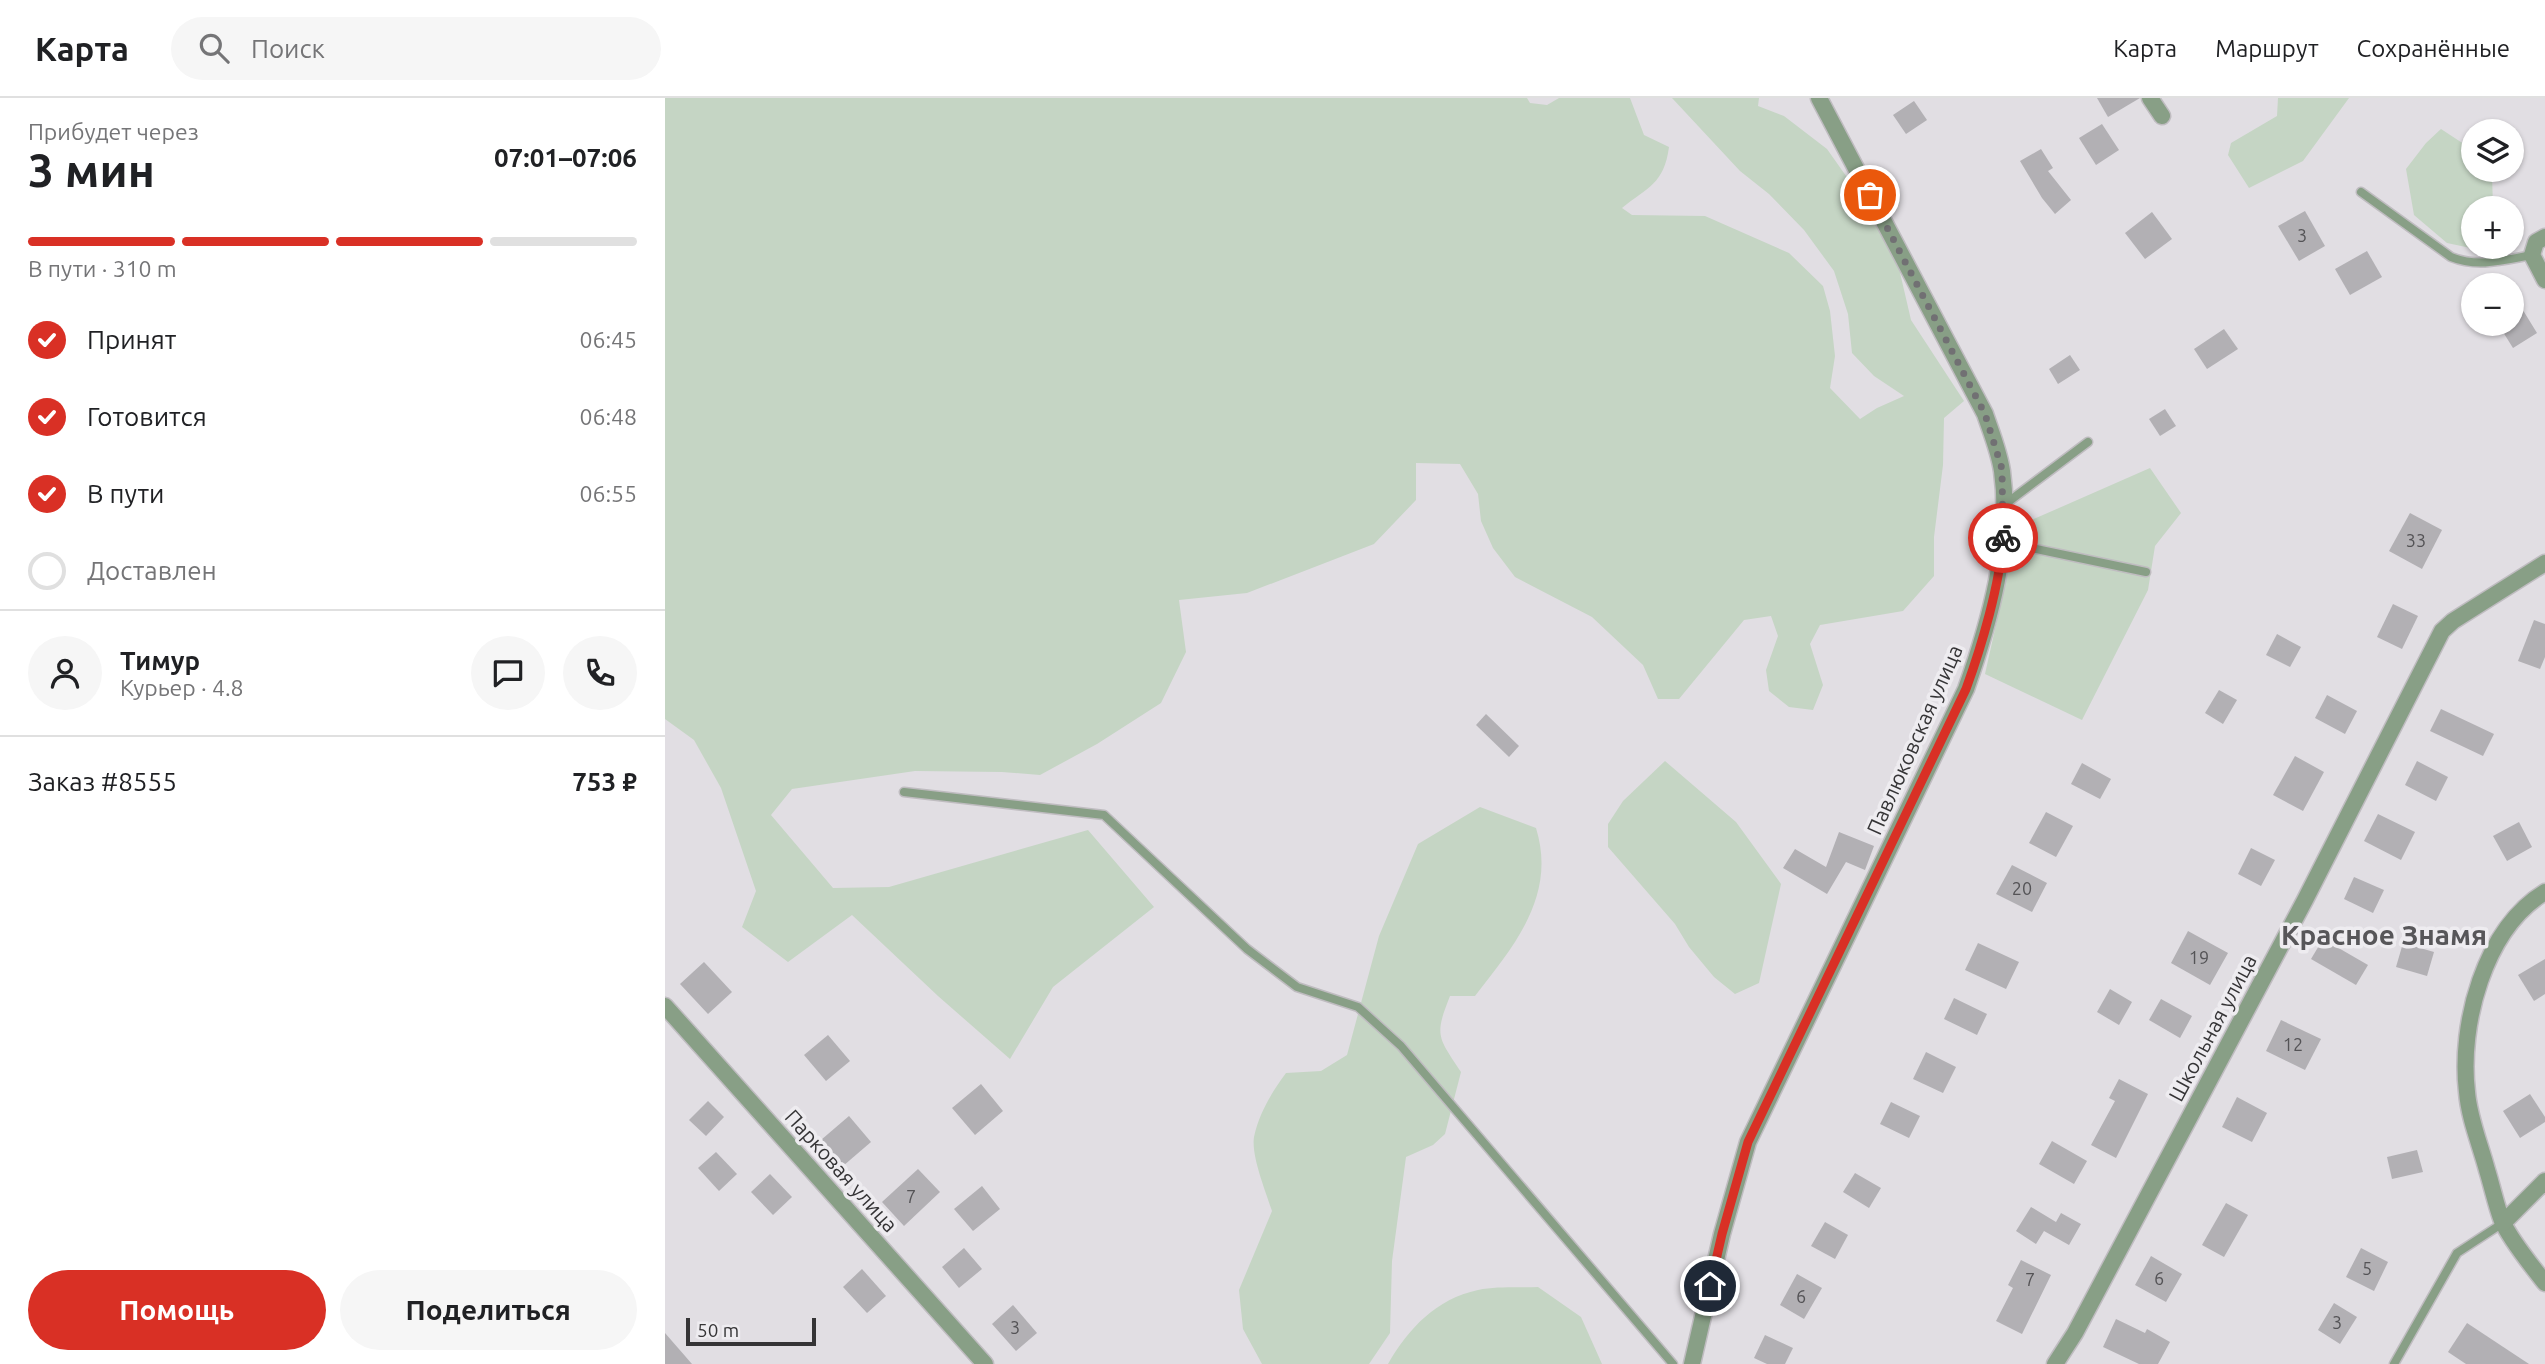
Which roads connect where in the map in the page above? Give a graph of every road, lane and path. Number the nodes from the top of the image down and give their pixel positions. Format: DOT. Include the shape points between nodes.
graph roads {
  1 [pos="1819,98"];
  2 [pos="2150,98"];
  3 [pos="2162,116"];
  4 [pos="2361,192"];
  5 [pos="2538,245"];
  6 [pos="2545,280"];
  7 [pos="2088,442"];
  8 [pos="2004,505"];
  9 [pos="2003,542"];
  10 [pos="2545,563"];
  11 [pos="2146,572"];
  12 [pos="904,792"];
  13 [pos="2545,892"];
  14 [pos="665,1006"];
  15 [pos="2545,1181"];
  16 [pos="2503,1223"];
  17 [pos="2545,1283"];
  18 [pos="985,1364"];
  19 [pos="1673,1364"];
  20 [pos="1692,1364"];
  21 [pos="2055,1364"];
  22 [pos="2394,1364"];
  1 -- 8 [label="street, Павлюковская улица" via="1985,414 2002,469"];
  2 -- 3 [label="street"];
  4 -- 5 [label="lane" via="2465,263 2490,263"];
  5 -- 6 [label="street"];
  7 -- 8 [label="lane"];
  8 -- 9 [label="street, Павлюковская улица"];
  9 -- 11 [label="lane"];
  9 -- 20 [label="street, Павлюковская улица" via="1990,611 1966,689 1748,1142"];
  10 -- 21 [label="street, Школьная улица" via="2442,631 2305,900"];
  12 -- 19 [label="lane" via="1104,815 1247,948 1297,987 1358,1007 1401,1046"];
  13 -- 16 [label="street" via="2514,918 2495,945 2478,992 2466,1049 2469,1109"];
  14 -- 18 [label="street, Парковая улица"];
  15 -- 16 [label="street"];
  16 -- 17 [label="street"];
  16 -- 22 [label="lane" via="2457,1253"];
}
